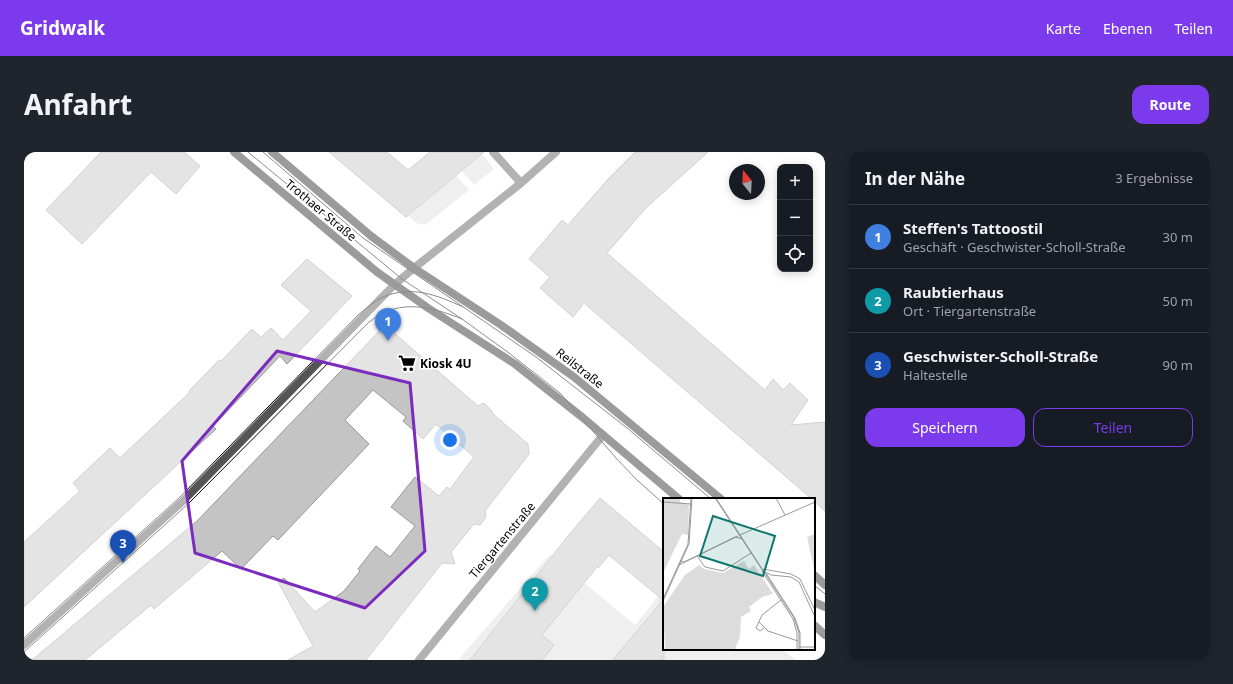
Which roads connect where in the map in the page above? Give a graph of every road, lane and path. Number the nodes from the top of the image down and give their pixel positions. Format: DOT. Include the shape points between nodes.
graph roads {
  1 [pos="234,152"];
  2 [pos="272,152"];
  3 [pos="493,152"];
  4 [pos="556,152"];
  5 [pos="521,183"];
  6 [pos="414,268"];
  7 [pos="394,285"];
  8 [pos="603,435"];
  9 [pos="679,498"];
  10 [pos="720,498"];
  11 [pos="815,571"];
  12 [pos="825,575"];
  13 [pos="815,576"];
  14 [pos="815,580"];
  15 [pos="825,585"];
  16 [pos="825,590"];
  17 [pos="815,602"];
  18 [pos="825,607"];
  19 [pos="815,626"];
  20 [pos="825,635"];
  21 [pos="24,645"];
  22 [pos="419,660"];
  1 -- 7 [label="main road, Trothaer Straße"];
  2 -- 6 [label="main road, Trothaer Straße" via="371,236"];
  3 -- 5 [label="street"];
  4 -- 5 [label="street"];
  5 -- 6 [label="street"];
  6 -- 7 [label="street"];
  6 -- 10 [label="main road, Reilstraße" via="574,377"];
  7 -- 8 [label="main road" via="515,364"];
  7 -- 21 [label="street" via="184,500"];
  8 -- 9 [label="main road"];
  8 -- 22 [label="street, Tiergartenstraße"];
  11 -- 12 [label="main road"];
  13 -- 15 [label="main road"];
  14 -- 16 [label="street"];
  17 -- 18 [label="main road"];
  19 -- 20 [label="main road"];
}
